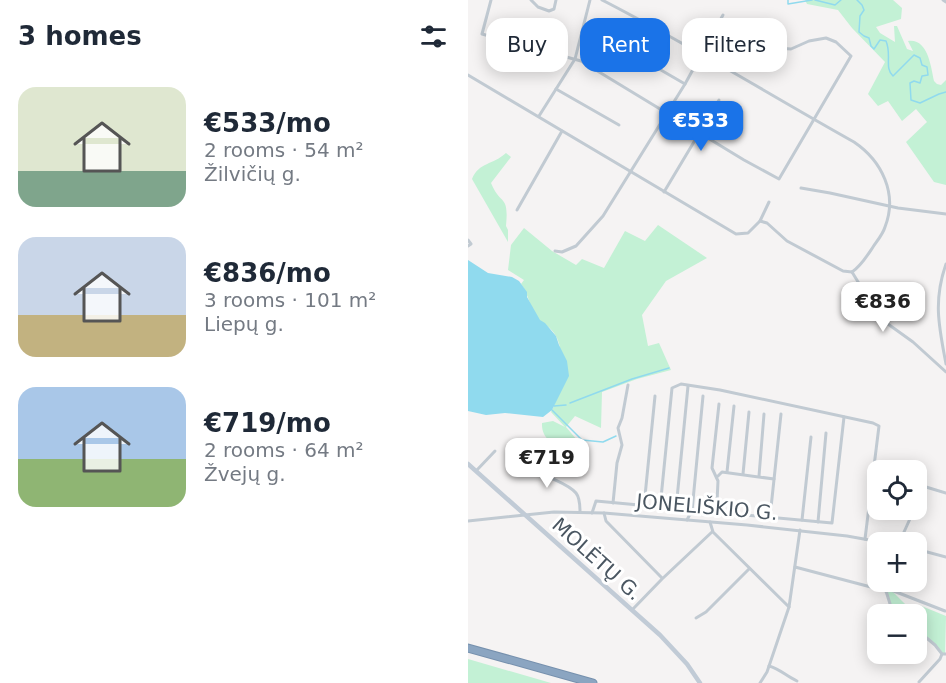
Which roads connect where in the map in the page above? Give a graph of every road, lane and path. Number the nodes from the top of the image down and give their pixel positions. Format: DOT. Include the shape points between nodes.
graph roads {
  1 [pos="491,0"];
  2 [pos="531,0"];
  3 [pos="556,0"];
  4 [pos="590,0"];
  5 [pos="602,0"];
  6 [pos="723,15"];
  7 [pos="586,18"];
  8 [pos="721,18"];
  9 [pos="580,40"];
  10 [pos="682,43"];
  11 [pos="787,49"];
  12 [pos="575,59"];
  13 [pos="664,72"];
  14 [pos="692,72"];
  15 [pos="731,72"];
  16 [pos="468,75"];
  17 [pos="685,84"];
  18 [pos="556,89"];
  19 [pos="719,100"];
  20 [pos="667,113"];
  21 [pos="539,116"];
  22 [pos="813,119"];
  23 [pos="619,125"];
  24 [pos="562,130"];
  25 [pos="700,133"];
  26 [pos="631,172"];
  27 [pos="801,189"];
  28 [pos="664,192"];
  29 [pos="769,202"];
  30 [pos="890,206"];
  31 [pos="517,210"];
  32 [pos="946,214"];
  33 [pos="760,221"];
  34 [pos="468,240"];
  35 [pos="468,246"];
  36 [pos="555,251"];
  37 [pos="946,264"];
  38 [pos="852,272"];
  39 [pos="946,364"];
  40 [pos="946,372"];
  41 [pos="628,385"];
  42 [pos="688,385"];
  43 [pos="655,396"];
  44 [pos="703,396"];
  45 [pos="719,404"];
  46 [pos="734,406"];
  47 [pos="749,411"];
  48 [pos="764,414"];
  49 [pos="781,414"];
  50 [pos="844,417"];
  51 [pos="826,433"];
  52 [pos="811,437"];
  53 [pos="495,451"];
  54 [pos="468,464"];
  55 [pos="517,465"];
  56 [pos="476,471"];
  57 [pos="727,472"];
  58 [pos="743,474"];
  59 [pos="759,476"];
  60 [pos="718,477"];
  61 [pos="774,479"];
  62 [pos="927,487"];
  63 [pos="946,493"];
  64 [pos="613,503"];
  65 [pos="644,506"];
  66 [pos="660,508"];
  67 [pos="676,509"];
  68 [pos="580,512"];
  69 [pos="691,512"];
  70 [pos="713,512"];
  71 [pos="592,513"];
  72 [pos="604,513"];
  73 [pos="524,515"];
  74 [pos="770,517"];
  75 [pos="687,520"];
  76 [pos="802,520"];
  77 [pos="468,521"];
  78 [pos="710,522"];
  79 [pos="818,522"];
  80 [pos="800,530"];
  81 [pos="713,532"];
  82 [pos="865,539"];
  83 [pos="927,552"];
  84 [pos="946,557"];
  85 [pos="795,567"];
  86 [pos="749,569"];
  87 [pos="662,579"];
  88 [pos="867,586"];
  89 [pos="896,592"];
  90 [pos="789,607"];
  91 [pos="632,610"];
  92 [pos="945,611"];
  93 [pos="696,618"];
  94 [pos="927,638"];
  95 [pos="468,648"];
  96 [pos="468,653"];
  97 [pos="944,654"];
  98 [pos="769,666"];
  99 [pos="797,681"];
  100 [pos="919,682"];
  101 [pos="576,683"];
  102 [pos="593,683"];
  103 [pos="700,683"];
  104 [pos="760,683"];
  1 -- 12 [label="street" via="482,34"];
  2 -- 3 [label="street" via="549,11 554,9"];
  4 -- 7 [label="street"];
  5 -- 10 [label="street"];
  6 -- 8 [label="street"];
  9 -- 12 [label="street"];
  11 -- 22 [label="street" via="826,38 850,56"];
  12 -- 18 [label="street"];
  12 -- 20 [label="street"];
  13 -- 17 [label="street"];
  14 -- 17 [label="street"];
  15 -- 22 [label="street"];
  16 -- 21 [label="street"];
  17 -- 20 [label="street"];
  18 -- 21 [label="street"];
  18 -- 23 [label="street"];
  19 -- 25 [label="street"];
  20 -- 25 [label="street"];
  20 -- 26 [label="street"];
  21 -- 24 [label="street"];
  22 -- 25 [label="street" via="779,179"];
  22 -- 30 [label="street" via="869,154 884,176"];
  24 -- 26 [label="street"];
  24 -- 31 [label="street"];
  25 -- 28 [label="street"];
  26 -- 28 [label="street"];
  26 -- 36 [label="street" via="595,227 572,249"];
  27 -- 30 [label="street"];
  28 -- 33 [label="street" via="733,232 748,233"];
  29 -- 33 [label="street"];
  30 -- 32 [label="street"];
  30 -- 38 [label="street" via="885,229"];
  33 -- 38 [label="street" via="788,241 843,271"];
  34 -- 35 [label="street"];
  37 -- 39 [label="street" via="937,305"];
  38 -- 40 [label="street" via="874,314"];
  41 -- 64 [label="street" via="618,428 622,446"];
  42 -- 50 [label="street"];
  42 -- 66 [label="street" via="672,388"];
  42 -- 67 [label="street"];
  43 -- 65 [label="street"];
  44 -- 69 [label="street"];
  45 -- 60 [label="street" via="712,468"];
  46 -- 57 [label="street"];
  47 -- 58 [label="street"];
  48 -- 59 [label="street"];
  49 -- 61 [label="street"];
  50 -- 79 [label="street" via="832,524"];
  50 -- 82 [label="street" via="879,426"];
  51 -- 79 [label="street"];
  52 -- 76 [label="street"];
  53 -- 56 [label="street"];
  54 -- 56 [label="street, MOLĖTŲ G."];
  55 -- 68 [label="street" via="567,486 575,492"];
  56 -- 73 [label="street, MOLĖTŲ G."];
  57 -- 58 [label="street"];
  57 -- 60 [label="street"];
  58 -- 59 [label="street"];
  59 -- 61 [label="street"];
  60 -- 70 [label="street"];
  61 -- 74 [label="street"];
  62 -- 63 [label="street"];
  64 -- 65 [label="street"];
  64 -- 71 [label="street" via="596,501"];
  65 -- 66 [label="street"];
  66 -- 67 [label="street"];
  67 -- 69 [label="street"];
  68 -- 71 [label="street, JONELIŠKIO G."];
  68 -- 73 [label="street, JONELIŠKIO G."];
  69 -- 70 [label="street"];
  69 -- 75 [label="street"];
  70 -- 74 [label="street"];
  71 -- 72 [label="street, JONELIŠKIO G."];
  72 -- 75 [label="street, JONELIŠKIO G."];
  72 -- 87 [label="street" via="606,521"];
  73 -- 77 [label="street, JONELIŠKIO G."];
  73 -- 91 [label="street, MOLĖTŲ G."];
  74 -- 76 [label="street"];
  75 -- 78 [label="street, JONELIŠKIO G."];
  76 -- 79 [label="street"];
  78 -- 80 [label="street, JONELIŠKIO G."];
  78 -- 81 [label="street"];
  80 -- 82 [label="street, JONELIŠKIO G."];
  80 -- 85 [label="street"];
  81 -- 86 [label="street"];
  81 -- 87 [label="street"];
  83 -- 84 [label="street"];
  85 -- 88 [label="street"];
  85 -- 90 [label="street"];
  86 -- 90 [label="street"];
  86 -- 93 [label="street"];
  87 -- 91 [label="street"];
  89 -- 92 [label="street"];
  90 -- 98 [label="street"];
  91 -- 103 [label="street, MOLĖTŲ G." via="676,651"];
  94 -- 97 [label="street"];
  95 -- 102 [label="highway"];
  96 -- 101 [label="highway"];
  97 -- 100 [label="street"];
  98 -- 99 [label="street"];
  98 -- 104 [label="street"];
}
